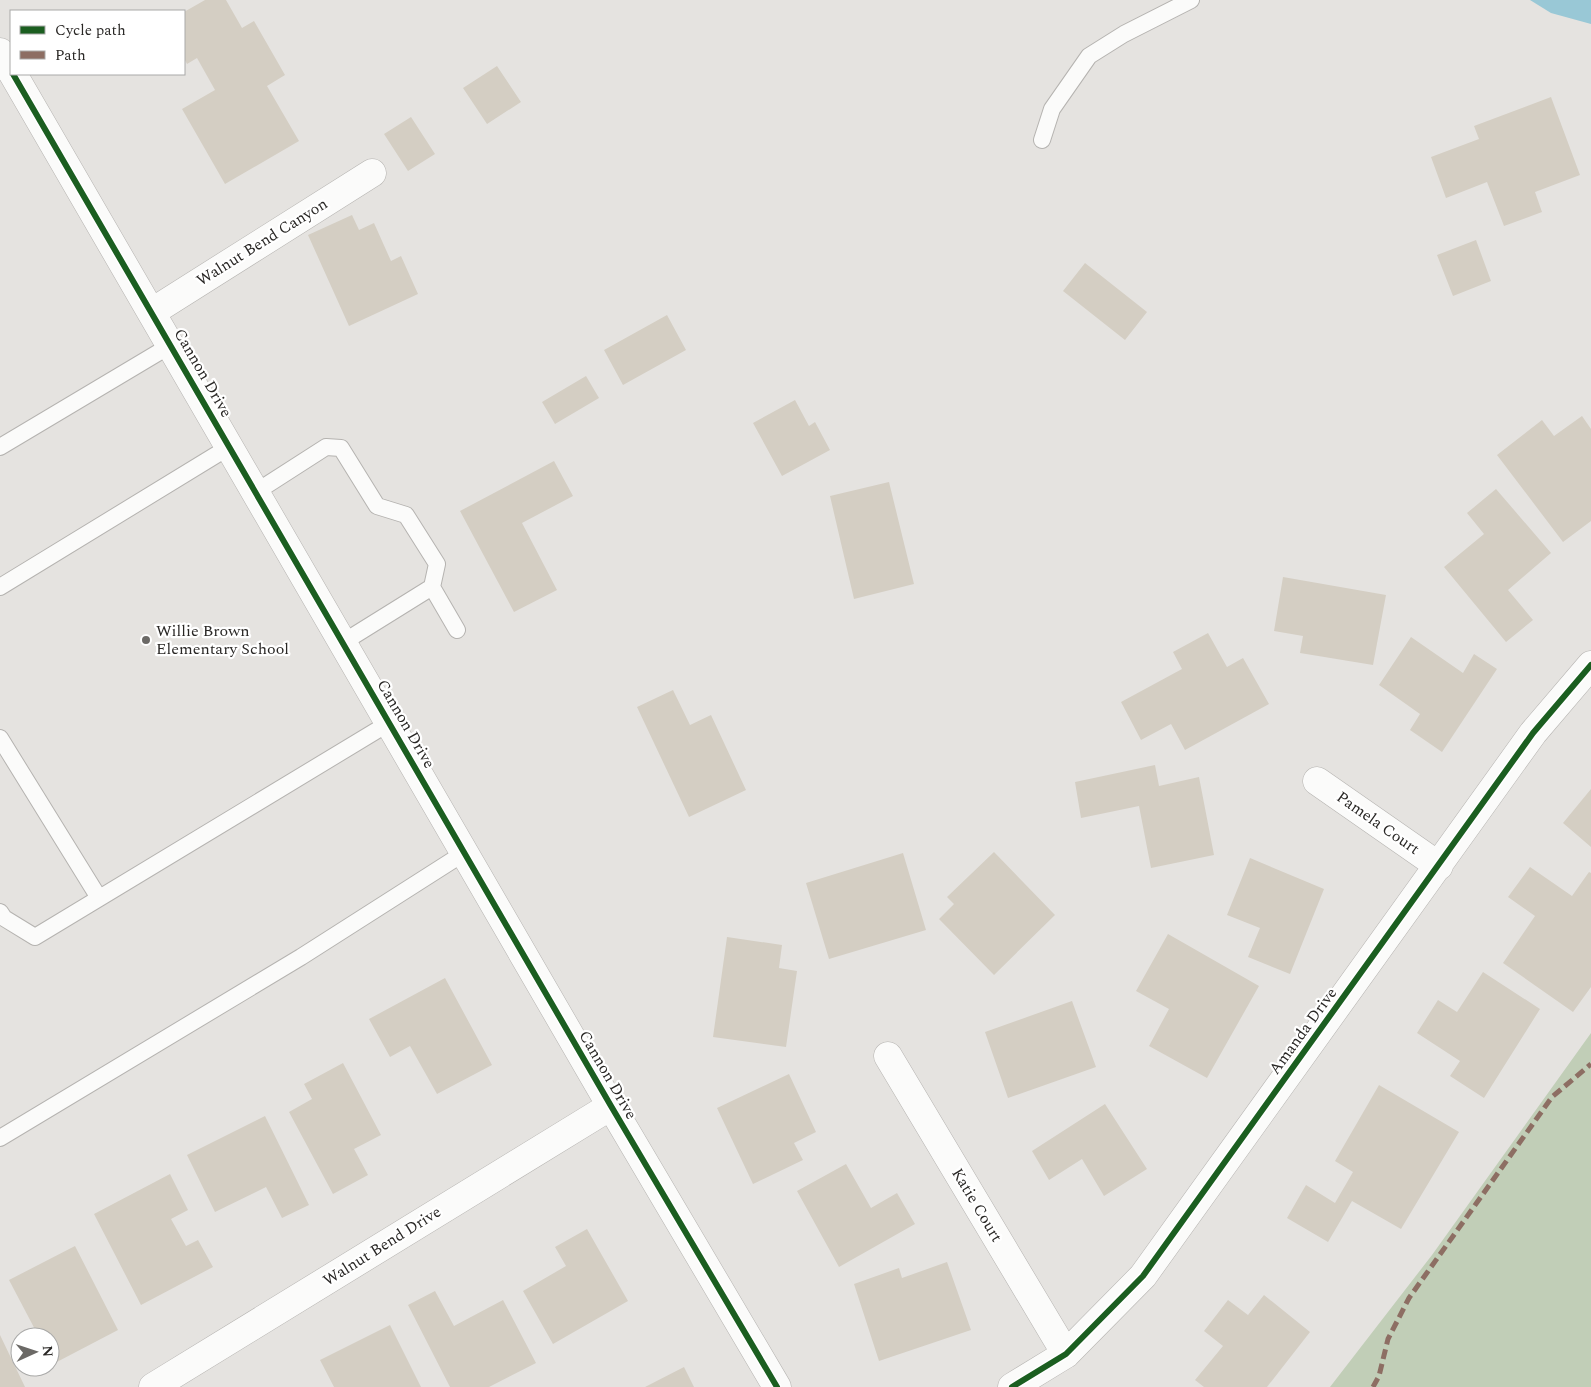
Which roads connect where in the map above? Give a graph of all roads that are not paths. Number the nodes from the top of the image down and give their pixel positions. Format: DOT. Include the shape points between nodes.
graph roads {
  1 [pos="1191,0"];
  2 [pos="12,75"];
  3 [pos="1042,140"];
  4 [pos="372,173"];
  5 [pos="152,312"];
  6 [pos="171,345"];
  7 [pos="0,446"];
  8 [pos="229,446"];
  9 [pos="256,492"];
  10 [pos="0,587"];
  11 [pos="432,587"];
  12 [pos="457,630"];
  13 [pos="342,643"];
  14 [pos="1591,665"];
  15 [pos="389,723"];
  16 [pos="0,738"];
  17 [pos="1317,781"];
  18 [pos="464,853"];
  19 [pos="1439,866"];
  20 [pos="99,898"];
  21 [pos="0,912"];
  22 [pos="888,1056"];
  23 [pos="610,1106"];
  24 [pos="0,1138"];
  25 [pos="1066,1354"];
  26 [pos="153,1387"];
  27 [pos="777,1387"];
  28 [pos="1012,1387"];
  1 -- 3 [label="lane" via="1089,56 1052,109"];
  2 -- 5 [label="street, Cannon Drive"];
  4 -- 5 [label="street, Walnut Bend Canyon"];
  5 -- 6 [label="street, Cannon Drive"];
  6 -- 7 [label="lane"];
  6 -- 8 [label="street, Cannon Drive"];
  8 -- 9 [label="street, Cannon Drive"];
  8 -- 10 [label="lane"];
  9 -- 11 [label="lane" via="326,447 341,448 376,506 406,515 437,564"];
  9 -- 13 [label="street, Cannon Drive"];
  11 -- 12 [label="lane"];
  11 -- 13 [label="lane"];
  13 -- 15 [label="street, Cannon Drive"];
  14 -- 19 [label="street, Amanda Drive" via="1533,733"];
  15 -- 18 [label="street, Cannon Drive"];
  15 -- 20 [label="lane"];
  16 -- 20 [label="lane"];
  17 -- 19 [label="street, Pamela Court"];
  18 -- 23 [label="street, Cannon Drive"];
  18 -- 24 [label="lane" via="301,957"];
  19 -- 25 [label="street, Amanda Drive" via="1143,1276"];
  20 -- 21 [label="lane" via="35,937 4,918"];
  22 -- 25 [label="street, Katie Court"];
  23 -- 26 [label="street, Walnut Bend Drive"];
  23 -- 27 [label="street, Cannon Drive"];
  25 -- 28 [label="street, Amanda Drive"];
}
